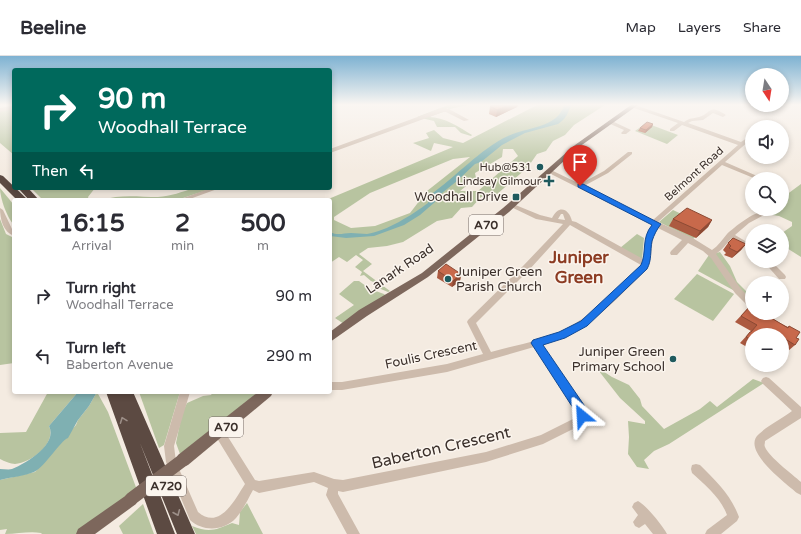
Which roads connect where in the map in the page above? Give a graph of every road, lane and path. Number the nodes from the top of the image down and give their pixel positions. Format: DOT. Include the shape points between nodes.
graph roads {
  1 [pos="395,127"];
  2 [pos="603,127"];
  3 [pos="622,127"];
  4 [pos="676,127"];
  5 [pos="697,127"];
  6 [pos="672,130"];
  7 [pos="624,133"];
  8 [pos="744,142"];
  9 [pos="332,150"];
  10 [pos="630,153"];
  11 [pos="722,163"];
  12 [pos="0,168"];
  13 [pos="549,171"];
  14 [pos="745,172"];
  15 [pos="12,177"];
  16 [pos="0,178"];
  17 [pos="580,186"];
  18 [pos="12,189"];
  19 [pos="13,190"];
  20 [pos="25,190"];
  21 [pos="211,190"];
  22 [pos="21,198"];
  23 [pos="32,198"];
  24 [pos="187,198"];
  25 [pos="511,205"];
  26 [pos="0,210"];
  27 [pos="755,216"];
  28 [pos="568,222"];
  29 [pos="655,223"];
  30 [pos="12,232"];
  31 [pos="730,235"];
  32 [pos="688,239"];
  33 [pos="745,244"];
  34 [pos="674,253"];
  35 [pos="711,253"];
  36 [pos="646,264"];
  37 [pos="774,268"];
  38 [pos="781,276"];
  39 [pos="745,298"];
  40 [pos="332,336"];
  41 [pos="536,343"];
  42 [pos="489,356"];
  43 [pos="766,381"];
  44 [pos="332,386"];
  45 [pos="114,394"];
  46 [pos="127,394"];
  47 [pos="184,394"];
  48 [pos="265,394"];
  49 [pos="800,412"];
  50 [pos="219,432"];
  51 [pos="140,443"];
  52 [pos="696,469"];
  53 [pos="251,484"];
  54 [pos="334,485"];
  55 [pos="801,489"];
  56 [pos="638,507"];
  57 [pos="83,534"];
  58 [pos="166,534"];
  59 [pos="186,534"];
  60 [pos="354,534"];
  61 [pos="660,534"];
  62 [pos="711,534"];
  1 -- 9 [label="street"];
  2 -- 13 [label="main road, Lanark Road / A70"];
  3 -- 7 [label="street" via="628,130"];
  4 -- 6 [label="street"];
  5 -- 8 [label="street"];
  8 -- 11 [label="street, Belmont Road"];
  10 -- 17 [label="street" via="606,172"];
  11 -- 14 [label="street"];
  11 -- 29 [label="street, Belmont Road"];
  12 -- 15 [label="highway"];
  13 -- 17 [label="street"];
  13 -- 25 [label="main road, Lanark Road / A70"];
  16 -- 18 [label="highway"];
  17 -- 29 [label="street"];
  19 -- 22 [label="highway"];
  20 -- 23 [label="highway"];
  21 -- 24 [label="street"];
  25 -- 28 [label="street" via="538,217"];
  25 -- 40 [label="main road, Lanark Road / A70" via="425,274 363,313"];
  26 -- 30 [label="street"];
  27 -- 31 [label="street"];
  28 -- 36 [label="street"];
  28 -- 42 [label="street" via="526,268 472,320 471,324"];
  29 -- 32 [label="street"];
  29 -- 36 [label="street" via="648,241"];
  31 -- 33 [label="street"];
  31 -- 35 [label="street"];
  32 -- 34 [label="street"];
  32 -- 35 [label="street"];
  35 -- 39 [label="street"];
  36 -- 41 [label="street, Foulis Crescent" via="584,324 562,336"];
  37 -- 38 [label="street"];
  41 -- 42 [label="street, Foulis Crescent"];
  41 -- 54 [label="street, Baberton Crescent" via="580,409 582,416 579,422 486,457 343,486"];
  42 -- 44 [label="street, Foulis Crescent" via="435,370"];
  43 -- 49 [label="street"];
  51 -- 45 [label="highway, A720, one-way"];
  46 -- 51 [label="highway, A720"];
  47 -- 53 [label="street" via="169,446 169,455 194,516 208,523 227,519 237,508"];
  48 -- 50 [label="main road, A70"];
  49 -- 55 [label="street" via="761,438 759,443 760,449 768,458"];
  50 -- 53 [label="street"];
  50 -- 57 [label="main road, A70, bridge"];
  51 -- 58 [label="highway, A720"];
  51 -- 59 [label="highway, A720, one-way"];
  52 -- 62 [label="street" via="708,475 731,508 733,517"];
  53 -- 54 [label="street, Baberton Crescent" via="264,487 314,477"];
  54 -- 60 [label="street" via="334,500"];
  56 -- 61 [label="street" via="642,519"];
}
